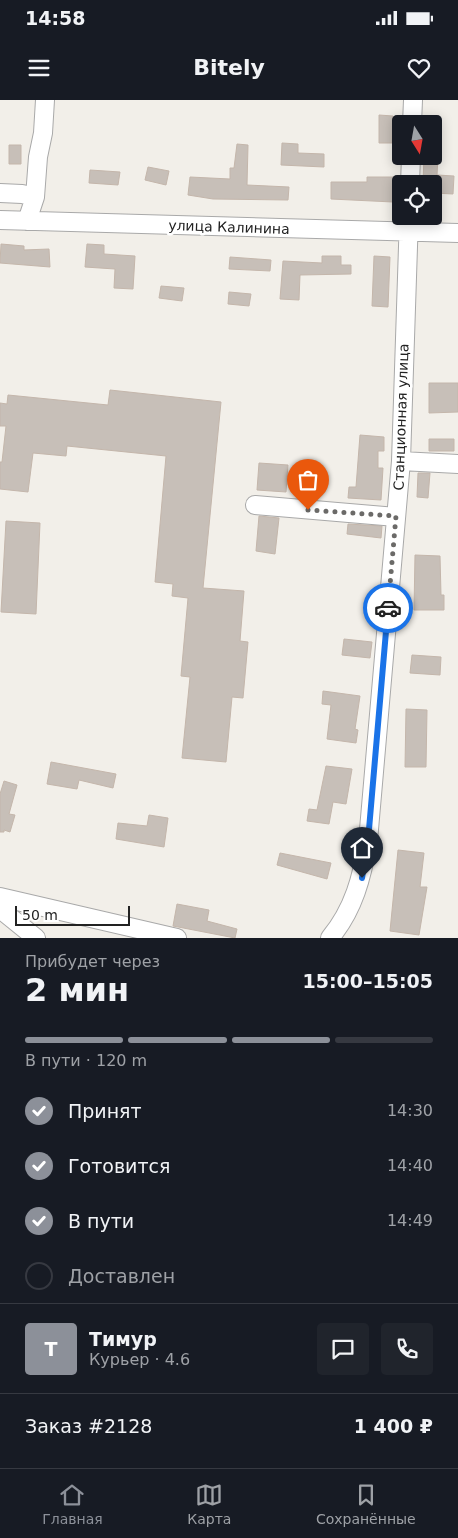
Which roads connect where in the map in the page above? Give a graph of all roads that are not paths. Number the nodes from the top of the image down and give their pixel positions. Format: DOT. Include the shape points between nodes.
graph roads {
  1 [pos="45,100"];
  2 [pos="412,100"];
  3 [pos="412,115"];
  4 [pos="0,194"];
  5 [pos="35,197"];
  6 [pos="0,220"];
  7 [pos="27,221"];
  8 [pos="392,224"];
  9 [pos="408,225"];
  10 [pos="414,225"];
  11 [pos="458,233"];
  12 [pos="401,461"];
  13 [pos="458,464"];
  14 [pos="255,505"];
  15 [pos="396,516"];
  16 [pos="0,897"];
  17 [pos="0,909"];
  18 [pos="36,938"];
  19 [pos="177,938"];
  20 [pos="330,938"];
  1 -- 5 [label="street"];
  2 -- 3 [label="street"];
  4 -- 5 [label="street"];
  5 -- 7 [label="street"];
  6 -- 7 [label="street, улица Калинина"];
  7 -- 8 [label="street, улица Калинина"];
  9 -- 12 [label="street, Станционная улица"];
  10 -- 11 [label="street, улица Калинина"];
  12 -- 13 [label="street"];
  12 -- 15 [label="street, Станционная улица"];
  14 -- 15 [label="street"];
  15 -- 20 [label="street, Станционная улица" via="368,841 362,878 343,922"];
  16 -- 19 [label="street"];
  17 -- 18 [label="street"];
}
